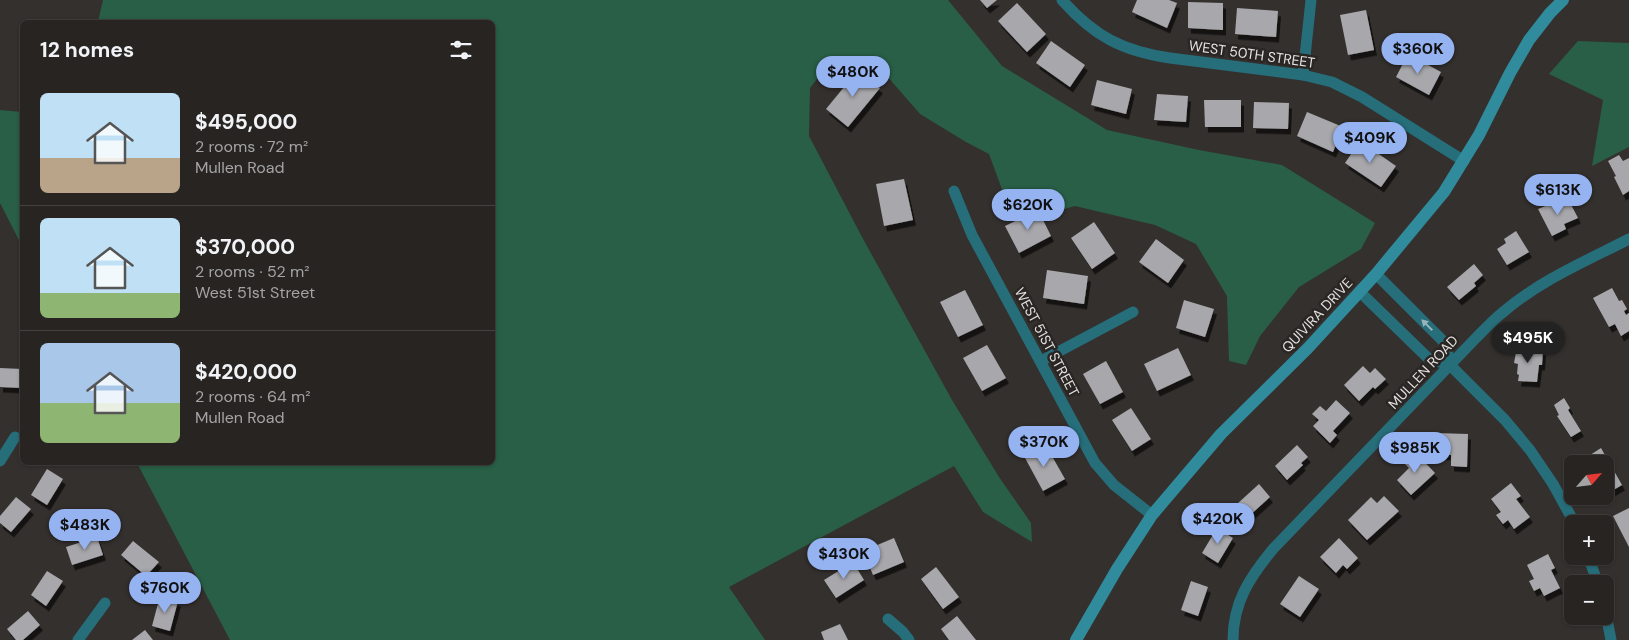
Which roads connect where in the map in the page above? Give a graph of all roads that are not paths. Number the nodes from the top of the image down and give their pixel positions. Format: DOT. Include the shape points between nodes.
graph roads {
  1 [pos="1062,0"];
  2 [pos="1310,0"];
  3 [pos="1564,0"];
  4 [pos="1303,75"];
  5 [pos="1464,161"];
  6 [pos="954,191"];
  7 [pos="1629,239"];
  8 [pos="1376,274"];
  9 [pos="1360,292"];
  10 [pos="1133,312"];
  11 [pos="1040,361"];
  12 [pos="1450,365"];
  13 [pos="15,436"];
  14 [pos="0,461"];
  15 [pos="1152,515"];
  16 [pos="1570,515"];
  17 [pos="105,603"];
  18 [pos="888,619"];
  19 [pos="1608,625"];
  20 [pos="78,640"];
  21 [pos="909,640"];
  22 [pos="1076,640"];
  23 [pos="1233,640"];
  24 [pos="1611,640"];
  1 -- 4 [label="street, WEST 50TH STREET" via="1093,29 1126,48 1149,55"];
  2 -- 4 [label="street"];
  3 -- 5 [label="main road, QUIVIRA DRIVE" via="1529,40"];
  4 -- 5 [label="street, WEST 50TH STREET" via="1343,87"];
  5 -- 8 [label="main road, QUIVIRA DRIVE" via="1424,218"];
  6 -- 11 [label="street, WEST 51ST STREET" via="972,235"];
  7 -- 12 [label="street, MULLEN ROAD" via="1579,264 1520,300 1502,313"];
  8 -- 9 [label="main road, QUIVIRA DRIVE"];
  12 -- 8 [label="street, one-way" via="1446,344"];
  9 -- 12 [label="street" via="1429,359"];
  9 -- 15 [label="main road, QUIVIRA DRIVE" via="1221,434"];
  10 -- 11 [label="street"];
  11 -- 15 [label="street, WEST 51ST STREET" via="1095,463 1114,485"];
  12 -- 16 [label="street" via="1530,450"];
  12 -- 23 [label="street, MULLEN ROAD" via="1255,570 1240,598"];
  13 -- 14 [label="street"];
  15 -- 22 [label="main road, QUIVIRA DRIVE"];
  17 -- 20 [label="street"];
  18 -- 21 [label="street"];
  19 -- 24 [label="street"];
}
